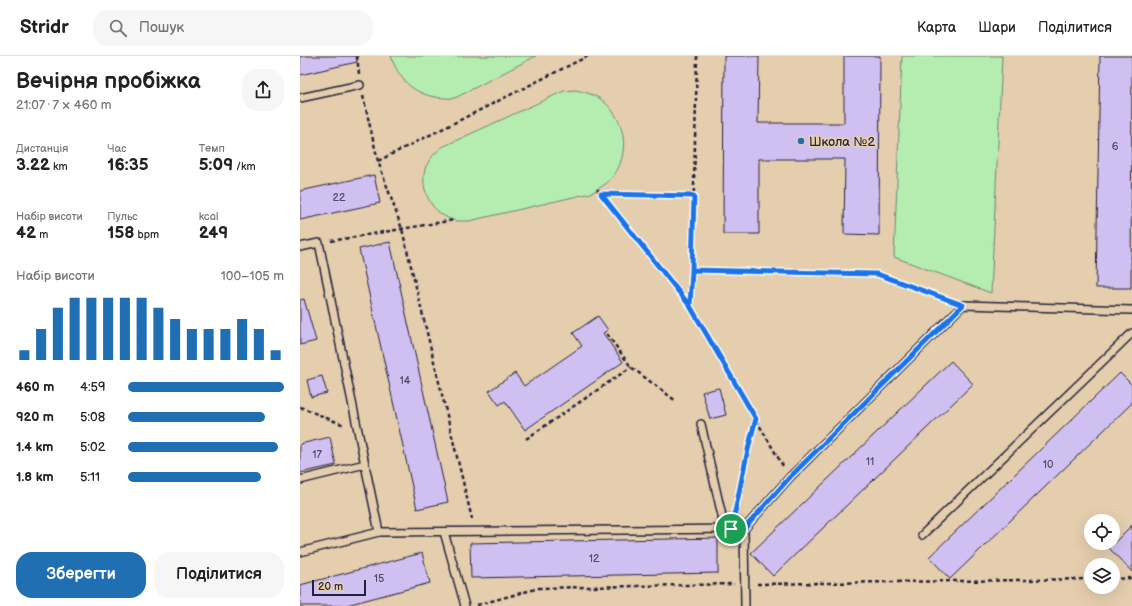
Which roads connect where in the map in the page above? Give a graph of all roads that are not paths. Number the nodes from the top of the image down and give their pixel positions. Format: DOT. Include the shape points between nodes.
graph roads {
  1 [pos="360,85"];
  2 [pos="300,98"];
  3 [pos="300,248"];
  4 [pos="1132,310"];
  5 [pos="1132,333"];
  6 [pos="701,424"];
  7 [pos="365,464"];
  8 [pos="300,480"];
  9 [pos="728,529"];
  10 [pos="744,529"];
  11 [pos="379,532"];
  12 [pos="444,532"];
  13 [pos="922,535"];
  14 [pos="300,552"];
  15 [pos="465,606"];
  16 [pos="745,606"];
  1 -- 2 [label="lane"];
  3 -- 7 [label="lane" via="319,243"];
  4 -- 10 [label="lane" via="963,305 790,477"];
  5 -- 13 [label="lane"];
  6 -- 9 [label="lane"];
  7 -- 8 [label="lane"];
  7 -- 11 [label="lane"];
  9 -- 10 [label="lane"];
  9 -- 12 [label="lane"];
  10 -- 16 [label="lane"];
  11 -- 12 [label="lane"];
  11 -- 14 [label="lane"];
  12 -- 15 [label="lane"];
}
